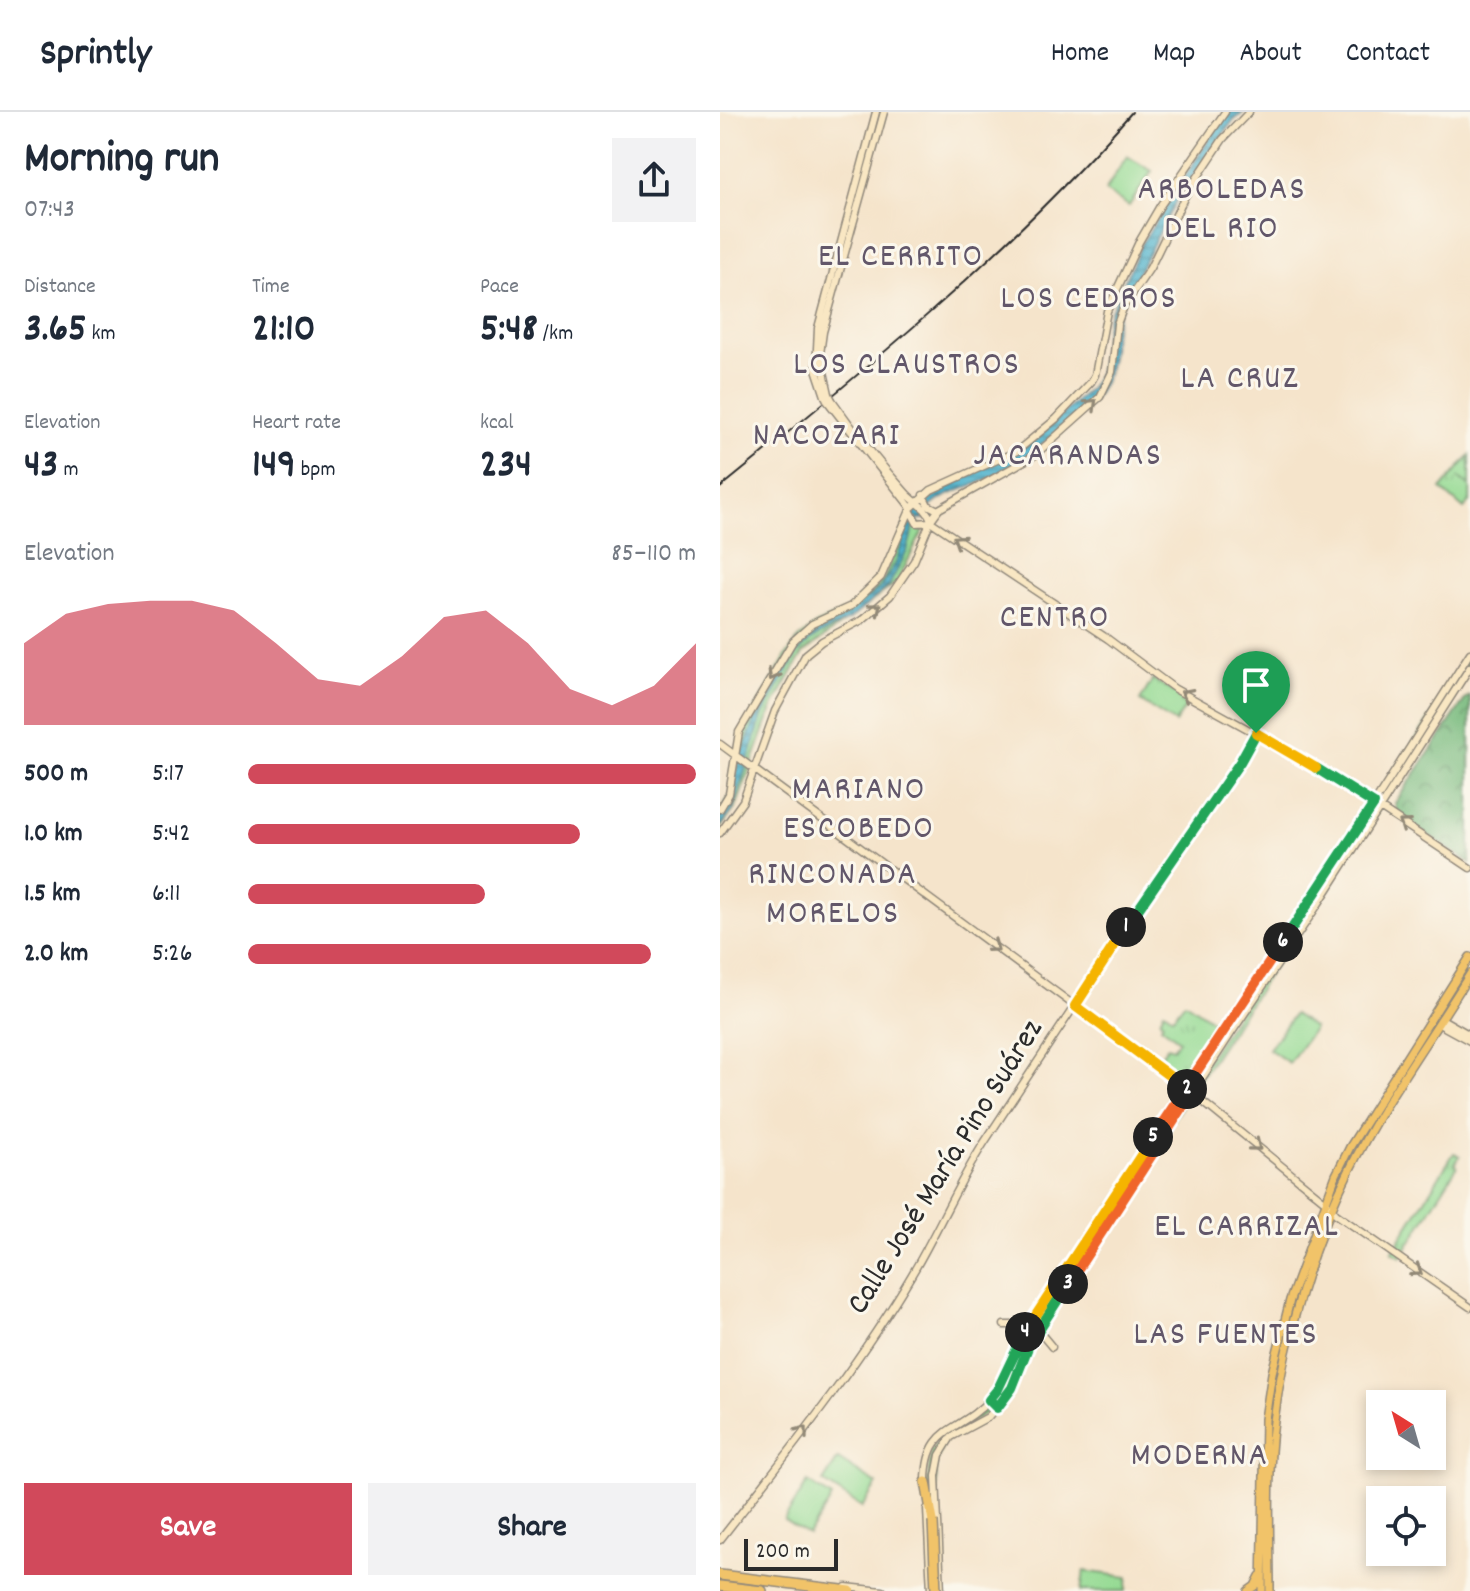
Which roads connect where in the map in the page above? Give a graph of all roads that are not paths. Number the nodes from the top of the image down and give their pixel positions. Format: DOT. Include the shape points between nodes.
graph roads {
  1 [pos="876,112"];
  2 [pos="884,112"];
  3 [pos="1249,112"];
  4 [pos="1223,117"];
  5 [pos="1232,126"];
  6 [pos="1213,130"];
  7 [pos="1223,138"];
  8 [pos="826,313"];
  9 [pos="916,505"];
  10 [pos="930,517"];
  11 [pos="1470,653"];
  12 [pos="1470,667"];
  13 [pos="1465,677"];
  14 [pos="1256,733"];
  15 [pos="720,744"];
  16 [pos="737,756"];
  17 [pos="752,767"];
  18 [pos="1377,806"];
  19 [pos="720,809"];
  20 [pos="720,833"];
  21 [pos="1470,868"];
  22 [pos="1470,957"];
  23 [pos="1470,974"];
  24 [pos="1075,1006"];
  25 [pos="1441,1021"];
  26 [pos="1470,1038"];
  27 [pos="1189,1091"];
  28 [pos="1326,1202"];
  29 [pos="1332,1210"];
  30 [pos="1470,1307"];
  31 [pos="1035,1317"];
  32 [pos="1004,1325"];
  33 [pos="1040,1327"];
  34 [pos="1052,1347"];
  35 [pos="989,1400"];
  36 [pos="997,1408"];
  37 [pos="926,1482"];
  38 [pos="939,1527"];
  39 [pos="929,1531"];
  40 [pos="720,1540"];
  41 [pos="1263,1566"];
  42 [pos="720,1574"];
  43 [pos="746,1575"];
  44 [pos="798,1582"];
  45 [pos="783,1584"];
  46 [pos="832,1586"];
  47 [pos="759,1587"];
  48 [pos="720,1588"];
  49 [pos="850,1590"];
  50 [pos="732,1591"];
  51 [pos="740,1591"];
  52 [pos="860,1591"];
  53 [pos="883,1591"];
  54 [pos="936,1591"];
  55 [pos="1248,1591"];
  56 [pos="1262,1591"];
  57 [pos="1270,1591"];
  1 -- 8 [label="main road"];
  2 -- 8 [label="main road"];
  3 -- 5 [label="main road"];
  4 -- 5 [label="main road"];
  4 -- 6 [label="main road"];
  5 -- 7 [label="main road"];
  6 -- 7 [label="main road"];
  6 -- 9 [label="main road" via="1160,206 1116,290 1091,382 1017,451"];
  10 -- 7 [label="main road, one-way" via="1035,455 1100,397 1112,372 1124,306"];
  8 -- 9 [label="main road, bridge" via="815,358 819,383"];
  9 -- 10 [label="main road"];
  9 -- 10 [label="main road" via="917,523"];
  9 -- 16 [label="main road, one-way" via="881,577 851,606 812,624 793,641 739,732"];
  14 -- 10 [label="main road, one-way" via="1173,687"];
  17 -- 10 [label="main road, one-way" via="774,706 809,651 862,620 896,589 917,555"];
  11 -- 13 [label="main road"];
  12 -- 13 [label="main road"];
  13 -- 18 [label="main road"];
  14 -- 18 [label="main road"];
  14 -- 24 [label="main road, Calle José María Pino Suárez"];
  15 -- 16 [label="main road"];
  16 -- 17 [label="main road"];
  16 -- 19 [label="main road"];
  17 -- 20 [label="main road" via="743,801"];
  17 -- 24 [label="main road, one-way"];
  21 -- 18 [label="main road, one-way"];
  18 -- 27 [label="main road"];
  22 -- 28 [label="main road" via="1367,1118"];
  23 -- 25 [label="main road"];
  24 -- 27 [label="main road"];
  40 -- 24 [label="main road, Calle José María Pino Suárez, one-way" via="862,1352 913,1274 983,1145"];
  25 -- 26 [label="main road"];
  25 -- 29 [label="main road" via="1372,1128"];
  27 -- 28 [label="main road, one-way"];
  27 -- 31 [label="main road"];
  27 -- 33 [label="main road"];
  28 -- 29 [label="main road"];
  28 -- 41 [label="main road" via="1289,1303 1272,1373 1266,1410"];
  29 -- 30 [label="main road, one-way"];
  29 -- 57 [label="main road" via="1290,1333 1276,1403"];
  31 -- 32 [label="main road" via="1021,1325"];
  31 -- 35 [label="main road"];
  33 -- 34 [label="main road"];
  33 -- 36 [label="main road"];
  35 -- 36 [label="main road"];
  35 -- 37 [label="main road" via="937,1440 929,1452"];
  36 -- 38 [label="main road" via="951,1437 940,1455"];
  37 -- 39 [label="main road"];
  37 -- 54 [label="highway, bridge"];
  38 -- 39 [label="main road" via="935,1536"];
  38 -- 54 [label="main road"];
  39 -- 54 [label="main road"];
  41 -- 55 [label="main road"];
  41 -- 56 [label="main road"];
  42 -- 43 [label="main road"];
  42 -- 47 [label="highway"];
  43 -- 44 [label="main road"];
  43 -- 47 [label="highway"];
  44 -- 45 [label="highway"];
  44 -- 46 [label="main road"];
  45 -- 47 [label="highway"];
  45 -- 49 [label="highway"];
  46 -- 49 [label="main road"];
  46 -- 53 [label="main road"];
  47 -- 48 [label="highway"];
  47 -- 51 [label="highway"];
  48 -- 50 [label="main road"];
  49 -- 52 [label="main road"];
}
